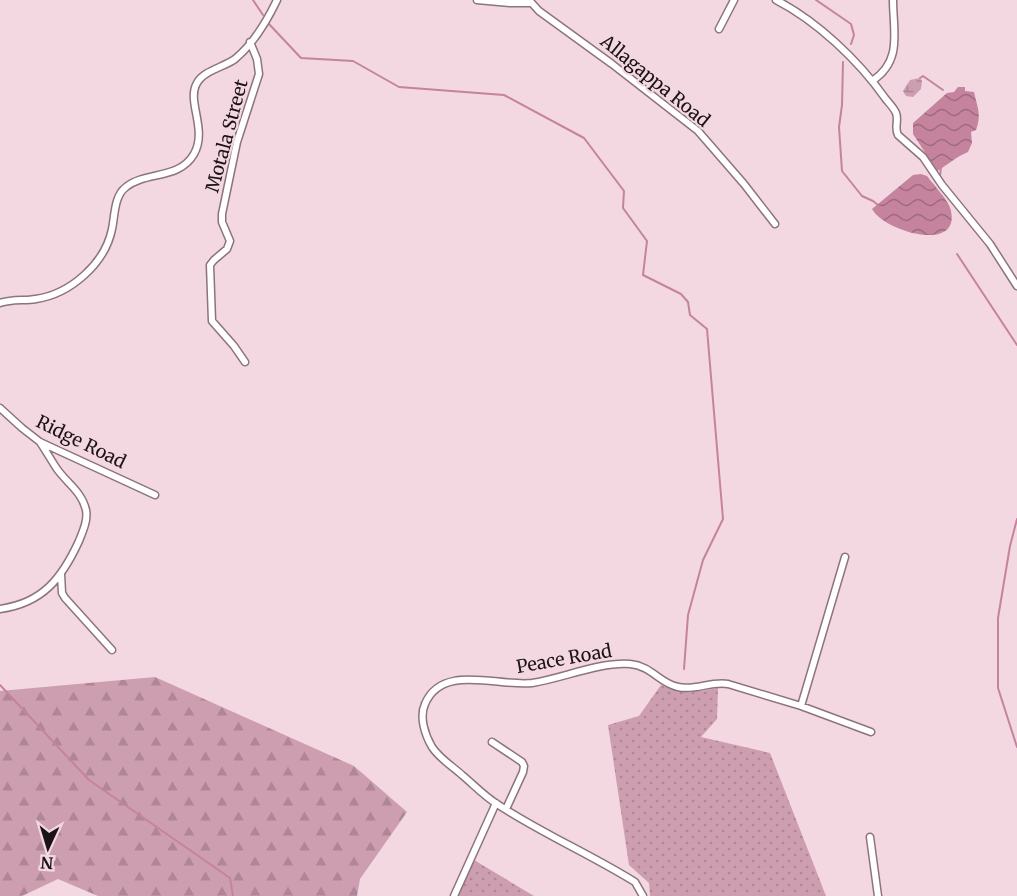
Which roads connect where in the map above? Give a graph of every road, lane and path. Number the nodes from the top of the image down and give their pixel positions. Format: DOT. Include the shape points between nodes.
graph roads {
  1 [pos="277,0"];
  2 [pos="477,0"];
  3 [pos="734,0"];
  4 [pos="777,0"];
  5 [pos="893,0"];
  6 [pos="529,1"];
  7 [pos="719,29"];
  8 [pos="250,42"];
  9 [pos="872,81"];
  10 [pos="775,224"];
  11 [pos="1017,286"];
  12 [pos="0,303"];
  13 [pos="245,362"];
  14 [pos="0,408"];
  15 [pos="40,442"];
  16 [pos="155,495"];
  17 [pos="844,557"];
  18 [pos="61,574"];
  19 [pos="0,609"];
  20 [pos="112,650"];
  21 [pos="801,706"];
  22 [pos="871,732"];
  23 [pos="492,742"];
  24 [pos="496,803"];
  25 [pos="506,809"];
  26 [pos="870,837"];
  27 [pos="454,896"];
  28 [pos="644,896"];
  29 [pos="878,896"];
  1 -- 8 [label="street"];
  2 -- 6 [label="street"];
  3 -- 7 [label="street"];
  4 -- 9 [label="street" via="849,55"];
  5 -- 9 [label="street" via="891,62"];
  6 -- 10 [label="street, Allagappa Road" via="698,131"];
  8 -- 12 [label="street" via="232,61 198,80 194,96 199,127 194,154 174,171 131,183 122,190 109,240 80,279 54,295"];
  8 -- 13 [label="street, Motala Street" via="259,74 237,142 222,214 230,241 212,262 210,272 213,322"];
  9 -- 11 [label="street" via="896,114 897,133 923,158 990,244"];
  14 -- 15 [label="street, Ridge Road"];
  15 -- 16 [label="street, Ridge Road"];
  15 -- 18 [label="street" via="81,496 86,509 82,532"];
  17 -- 21 [label="street"];
  18 -- 19 [label="street" via="35,598"];
  18 -- 20 [label="street" via="63,595"];
  21 -- 22 [label="street, Peace Road"];
  21 -- 24 [label="street, Peace Road" via="722,683 679,688 632,664 611,665 534,683 445,682 424,704 427,737 437,754"];
  23 -- 25 [label="street" via="524,766"];
  24 -- 25 [label="street, Peace Road"];
  24 -- 27 [label="street"];
  25 -- 28 [label="street, Peace Road" via="635,882"];
  26 -- 29 [label="street"];
}
